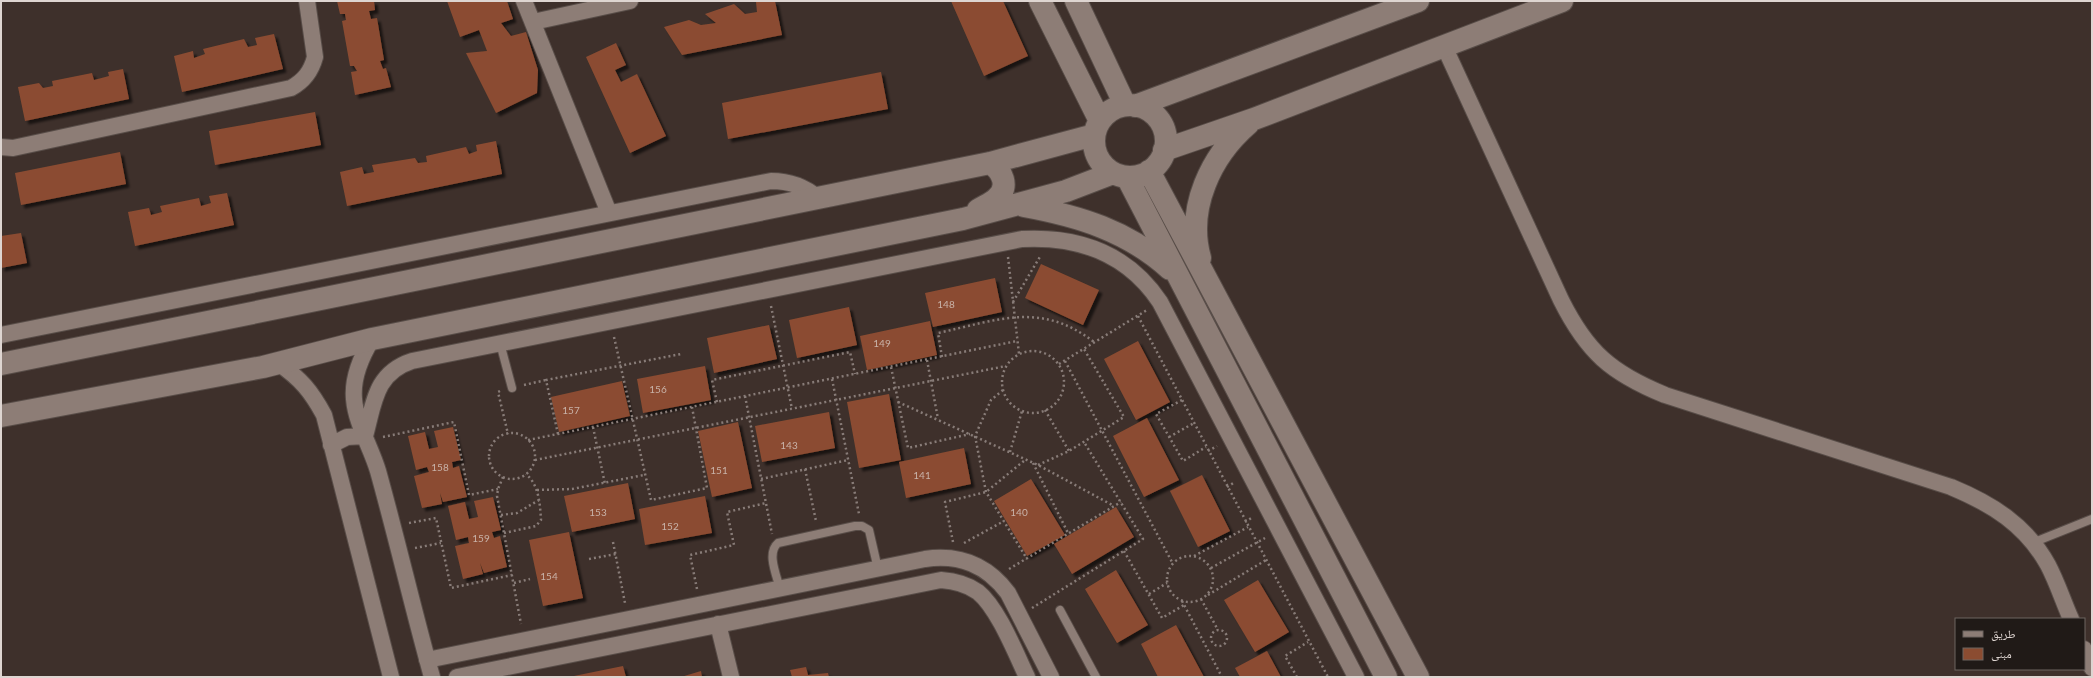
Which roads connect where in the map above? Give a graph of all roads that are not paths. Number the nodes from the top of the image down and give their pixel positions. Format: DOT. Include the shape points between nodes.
graph roads {
  1 [pos="307,1"];
  2 [pos="524,1"];
  3 [pos="630,1"];
  4 [pos="1040,1"];
  5 [pos="1076,1"];
  6 [pos="1418,1"];
  7 [pos="1562,1"];
  8 [pos="533,22"];
  9 [pos="1444,46"];
  10 [pos="1130,105"];
  11 [pos="1254,119"];
  12 [pos="1097,128"];
  13 [pos="1,148"];
  14 [pos="1164,150"];
  15 [pos="990,164"];
  16 [pos="1149,171"];
  17 [pos="1120,175"];
  18 [pos="818,198"];
  19 [pos="1017,205"];
  20 [pos="609,213"];
  21 [pos="963,219"];
  22 [pos="1178,275"];
  23 [pos="1206,278"];
  24 [pos="1,335"];
  25 [pos="372,339"];
  26 [pos="500,343"];
  27 [pos="278,363"];
  28 [pos="1,364"];
  29 [pos="512,388"];
  30 [pos="1270,399"];
  31 [pos="1248,409"];
  32 [pos="1,416"];
  33 [pos="366,438"];
  34 [pos="331,445"];
  35 [pos="2092,519"];
  36 [pos="2032,542"];
  37 [pos="878,569"];
  38 [pos="780,589"];
  39 [pos="1060,610"];
  40 [pos="2071,618"];
  41 [pos="718,624"];
  42 [pos="2085,651"];
  43 [pos="427,660"];
  44 [pos="2092,668"];
  45 [pos="391,677"];
  46 [pos="432,677"];
  47 [pos="457,677"];
  48 [pos="731,677"];
  49 [pos="1028,677"];
  50 [pos="1052,677"];
  51 [pos="1096,677"];
  52 [pos="1356,677"];
  53 [pos="1386,677"];
  54 [pos="1418,677"];
  1 -- 13 [label="street" via="314,57 309,73 294,86 21,146"];
  2 -- 8 [label="street"];
  3 -- 8 [label="street"];
  4 -- 12 [label="street"];
  5 -- 10 [label="street"];
  6 -- 10 [label="street"];
  7 -- 9 [label="street"];
  8 -- 20 [label="street"];
  9 -- 11 [label="street"];
  9 -- 36 [label="street" via="1574,326 1591,349 1613,369 1638,384 1665,395 1951,487 1982,500 2009,519"];
  10 -- 12 [label="street" via="1111,110"];
  10 -- 14 [label="street" via="1149,111 1160,121 1165,135"];
  11 -- 14 [label="street"];
  11 -- 23 [label="street" via="1234,136 1218,156 1201,197 1197,228 1199,254"];
  12 -- 15 [label="street"];
  12 -- 17 [label="street" via="1093,142 1097,157 1101,163"];
  14 -- 16 [label="street" via="1159,162"];
  15 -- 18 [label="street"];
  15 -- 21 [label="street" via="1000,172 1003,179 1001,192 997,198"];
  16 -- 17 [label="street" via="1139,176"];
  16 -- 23 [label="street"];
  17 -- 19 [label="street"];
  17 -- 22 [label="street"];
  18 -- 20 [label="street" via="793,183 771,181"];
  18 -- 28 [label="street"];
  19 -- 21 [label="street"];
  19 -- 22 [label="street" via="1074,216 1116,232 1154,254"];
  20 -- 24 [label="street"];
  21 -- 25 [label="street"];
  22 -- 31 [label="street"];
  23 -- 30 [label="street"];
  25 -- 27 [label="street"];
  25 -- 33 [label="street" via="361,357 353,399"];
  26 -- 29 [label="lane"];
  26 -- 33 [label="street" via="412,361 395,368 377,389"];
  26 -- 52 [label="street" via="1022,239 1064,240 1085,245 1111,256 1139,277 1160,302"];
  27 -- 32 [label="street"];
  27 -- 34 [label="street" via="297,376 313,394 324,415"];
  30 -- 31 [label="street"];
  30 -- 54 [label="street"];
  31 -- 53 [label="street"];
  33 -- 34 [label="street" via="347,437"];
  33 -- 43 [label="street" via="378,471"];
  34 -- 45 [label="street"];
  35 -- 36 [label="lane"];
  36 -- 40 [label="street" via="2048,565"];
  37 -- 38 [label="street"];
  37 -- 38 [label="lane" via="869,530 855,526 774,546 772,554"];
  37 -- 50 [label="street" via="939,557 957,559 978,566 995,578 1008,592"];
  38 -- 43 [label="street"];
  39 -- 51 [label="lane"];
  41 -- 47 [label="street"];
  41 -- 48 [label="street"];
  41 -- 49 [label="street" via="932,581 951,581 969,587 985,598"];
  42 -- 44 [label="street"];
  43 -- 46 [label="street"];
}
